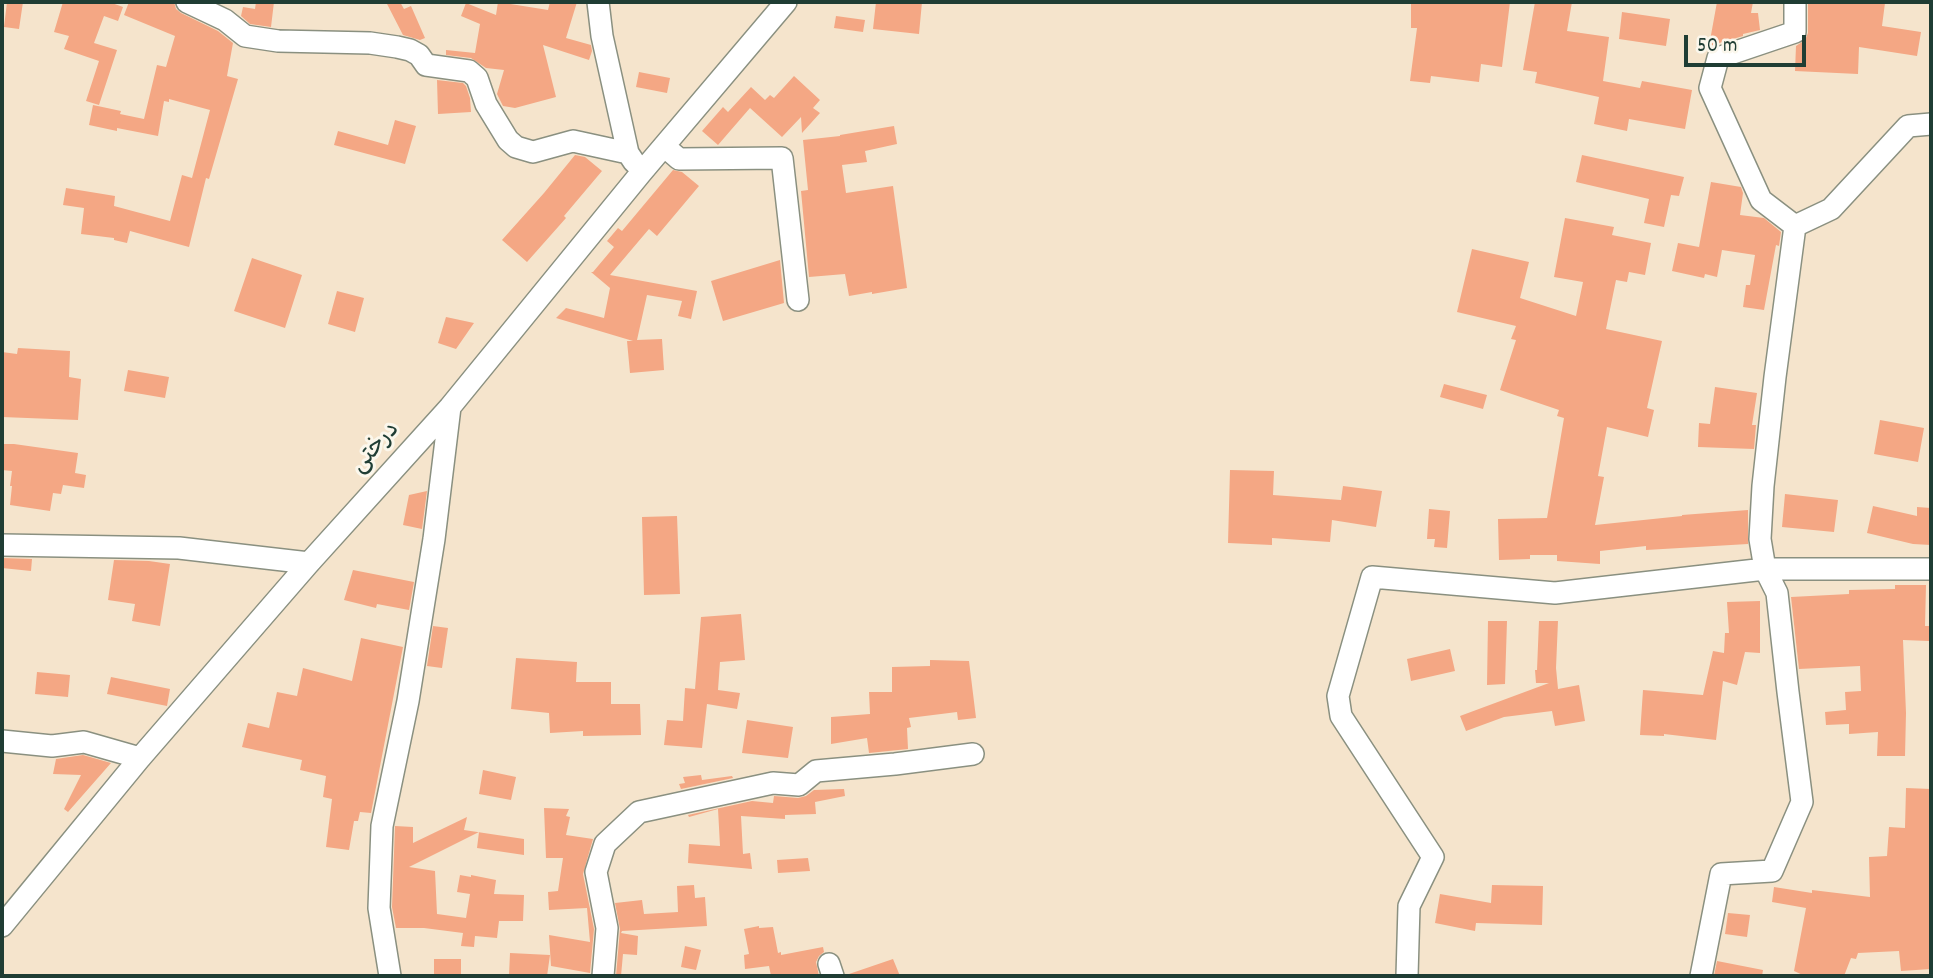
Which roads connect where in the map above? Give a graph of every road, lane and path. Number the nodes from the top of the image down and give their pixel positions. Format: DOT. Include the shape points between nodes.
graph roads {
  1 [pos="187,2"];
  2 [pos="598,2"];
  3 [pos="786,2"];
  4 [pos="1795,2"];
  5 [pos="1931,124"];
  6 [pos="664,146"];
  7 [pos="628,153"];
  8 [pos="641,173"];
  9 [pos="1795,226"];
  10 [pos="798,300"];
  11 [pos="450,407"];
  12 [pos="2,545"];
  13 [pos="309,563"];
  14 [pos="1765,569"];
  15 [pos="1931,569"];
  16 [pos="2,741"];
  17 [pos="973,754"];
  18 [pos="141,758"];
  19 [pos="2,926"];
  20 [pos="390,976"];
  21 [pos="603,976"];
  22 [pos="1407,976"];
  23 [pos="1701,976"];
  1 -- 7 [label="street" via="225,20 245,36 397,47 419,55 426,65 469,71 516,147 533,152 573,141"];
  2 -- 7 [label="street"];
  3 -- 6 [label="street, درختی"];
  4 -- 9 [label="street" via="1795,32 1718,58 1710,88 1761,200"];
  5 -- 9 [label="street" via="1908,126 1830,209"];
  6 -- 8 [label="street, درختی"];
  6 -- 10 [label="street" via="679,159 782,158"];
  7 -- 8 [label="street"];
  8 -- 11 [label="street, درختی"];
  9 -- 14 [label="street" via="1763,486 1759,540"];
  11 -- 13 [label="street, درختی"];
  11 -- 20 [label="street" via="408,701 382,826 379,908"];
  12 -- 13 [label="street" via="180,548"];
  13 -- 18 [label="street, درختی"];
  14 -- 15 [label="street"];
  14 -- 22 [label="street" via="1555,593 1372,577 1338,696 1341,716 1433,857 1409,906"];
  14 -- 23 [label="street" via="1777,593 1802,802 1772,871 1721,874"];
  16 -- 18 [label="street" via="52,746 84,743"];
  17 -- 21 [label="street" via="816,771 799,785 773,783 639,812 605,845 596,872 607,928"];
  18 -- 19 [label="street, درختی"];
}
